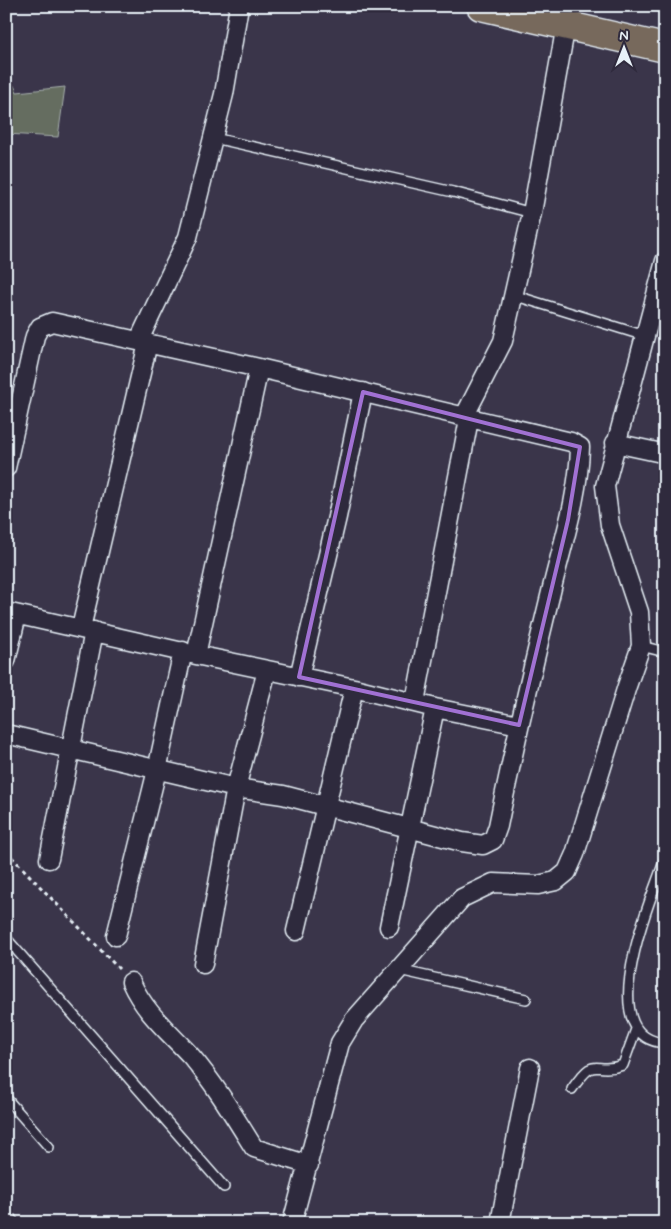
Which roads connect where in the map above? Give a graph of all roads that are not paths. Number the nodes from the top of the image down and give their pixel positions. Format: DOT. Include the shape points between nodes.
graph roads {
  1 [pos="239,6"];
  2 [pos="481,6"];
  3 [pos="566,25"];
  4 [pos="665,48"];
  5 [pos="214,138"];
  6 [pos="532,213"];
  7 [pos="665,261"];
  8 [pos="513,295"];
  9 [pos="645,336"];
  10 [pos="143,342"];
  11 [pos="259,368"];
  12 [pos="362,392"];
  13 [pos="467,418"];
  14 [pos="615,443"];
  15 [pos="657,452"];
  16 [pos="6,468"];
  17 [pos="12,614"];
  18 [pos="88,630"];
  19 [pos="642,646"];
  20 [pos="665,652"];
  21 [pos="189,653"];
  22 [pos="6,661"];
  23 [pos="267,670"];
  24 [pos="299,677"];
  25 [pos="354,688"];
  26 [pos="415,702"];
  27 [pos="435,708"];
  28 [pos="519,725"];
  29 [pos="6,734"];
  30 [pos="72,748"];
  31 [pos="157,770"];
  32 [pos="236,788"];
  33 [pos="326,806"];
  34 [pos="410,829"];
  35 [pos="48,858"];
  36 [pos="665,859"];
  37 [pos="389,927"];
  38 [pos="296,931"];
  39 [pos="116,936"];
  40 [pos="6,938"];
  41 [pos="203,964"];
  42 [pos="398,970"];
  43 [pos="131,982"];
  44 [pos="526,999"];
  45 [pos="636,1028"];
  46 [pos="665,1043"];
  47 [pos="530,1068"];
  48 [pos="572,1089"];
  49 [pos="6,1098"];
  50 [pos="48,1147"];
  51 [pos="309,1164"];
  52 [pos="224,1187"];
  53 [pos="292,1223"];
  54 [pos="500,1223"];
  1 -- 5 [label="street"];
  2 -- 3 [label="highway"];
  3 -- 4 [label="highway"];
  3 -- 6 [label="street"];
  5 -- 6 [label="lane"];
  5 -- 10 [label="street" via="188,237"];
  6 -- 8 [label="street"];
  7 -- 9 [label="street"];
  8 -- 9 [label="lane"];
  8 -- 13 [label="street" via="503,341"];
  9 -- 14 [label="street"];
  10 -- 11 [label="street"];
  10 -- 16 [label="street" via="52,322 40,327 35,336"];
  10 -- 18 [label="street"];
  11 -- 12 [label="street"];
  11 -- 21 [label="street"];
  12 -- 13 [label="street"];
  12 -- 24 [label="street" via="337,517"];
  13 -- 26 [label="street"];
  13 -- 28 [label="street" via="571,442 580,447 568,520"];
  14 -- 15 [label="street"];
  14 -- 19 [label="street" via="604,486 610,525 639,612"];
  17 -- 18 [label="street"];
  17 -- 22 [label="street"];
  18 -- 21 [label="street"];
  18 -- 30 [label="street"];
  19 -- 20 [label="lane"];
  19 -- 42 [label="street" via="567,872 556,881 538,885 492,883 462,898"];
  21 -- 23 [label="street"];
  21 -- 31 [label="street"];
  23 -- 24 [label="street"];
  23 -- 32 [label="street"];
  24 -- 25 [label="street"];
  25 -- 26 [label="street"];
  25 -- 33 [label="street"];
  26 -- 27 [label="street"];
  27 -- 28 [label="street"];
  27 -- 34 [label="street"];
  28 -- 34 [label="street" via="498,826 492,840 483,845"];
  29 -- 30 [label="street"];
  30 -- 31 [label="street"];
  30 -- 35 [label="street"];
  31 -- 32 [label="street"];
  31 -- 39 [label="street"];
  32 -- 33 [label="street"];
  32 -- 41 [label="street"];
  33 -- 34 [label="street"];
  33 -- 38 [label="street"];
  34 -- 37 [label="street"];
  36 -- 45 [label="lane" via="634,949 628,982 628,1003"];
  40 -- 52 [label="lane"];
  42 -- 44 [label="lane"];
  42 -- 51 [label="street" via="354,1020 340,1043"];
  43 -- 51 [label="street" via="151,1016 191,1057 217,1090 254,1148"];
  45 -- 46 [label="lane" via="654,1042"];
  45 -- 48 [label="lane" via="623,1065 592,1066 585,1070"];
  47 -- 54 [label="street"];
  49 -- 50 [label="lane"];
  51 -- 53 [label="street"];
}
